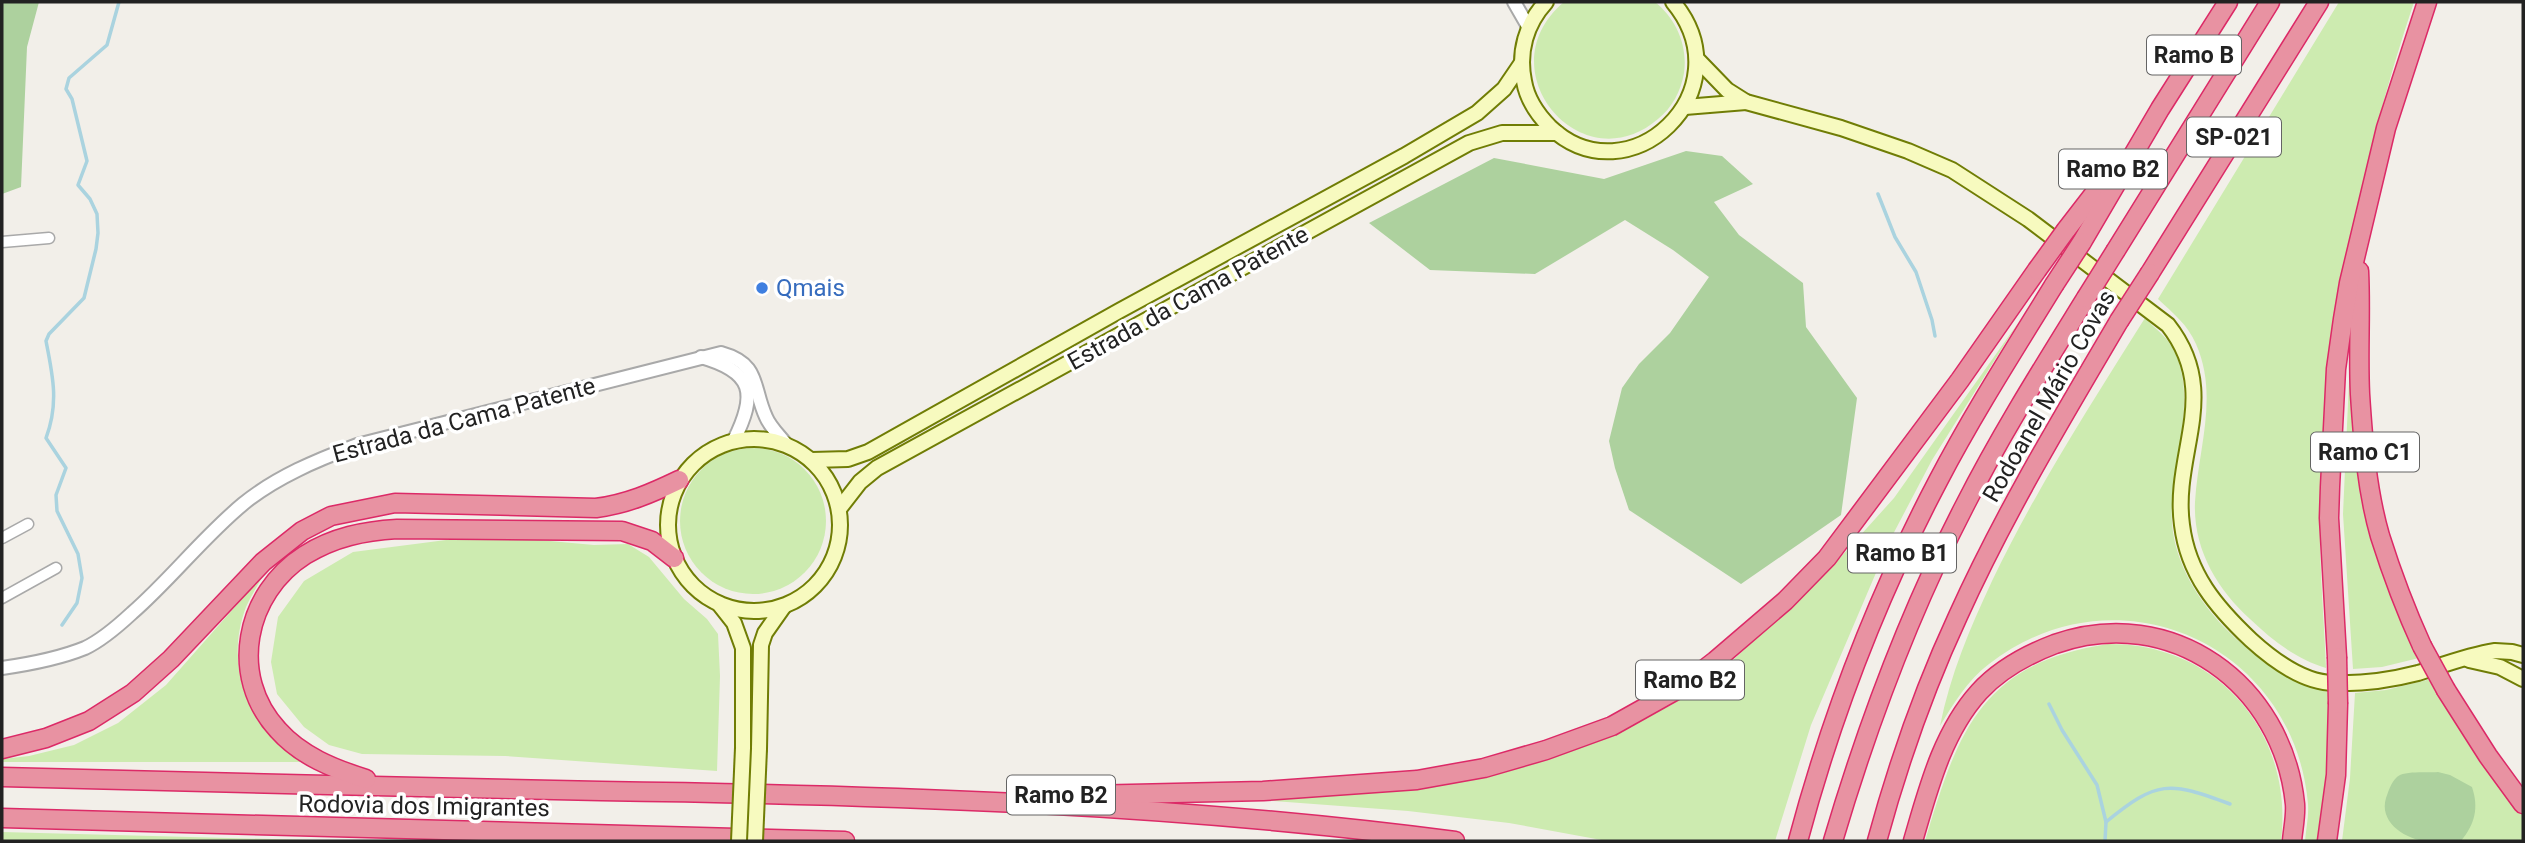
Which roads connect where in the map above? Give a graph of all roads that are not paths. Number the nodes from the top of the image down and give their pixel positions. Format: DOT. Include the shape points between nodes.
graph roads {
  1 [pos="1514,2"];
  2 [pos="1546,2"];
  3 [pos="1673,2"];
  4 [pos="2228,2"];
  5 [pos="2270,2"];
  6 [pos="2319,2"];
  7 [pos="2427,2"];
  8 [pos="1529,27"];
  9 [pos="1697,60"];
  10 [pos="1521,64"];
  11 [pos="1746,102"];
  12 [pos="1685,107"];
  13 [pos="2160,109"];
  14 [pos="1557,133"];
  15 [pos="49,238"];
  16 [pos="2,242"];
  17 [pos="2357,249"];
  18 [pos="701,357"];
  19 [pos="734,440"];
  20 [pos="786,444"];
  21 [pos="812,460"];
  22 [pos="680,480"];
  23 [pos="839,509"];
  24 [pos="28,524"];
  25 [pos="2,538"];
  26 [pos="674,558"];
  27 [pos="56,568"];
  28 [pos="2,598"];
  29 [pos="719,604"];
  30 [pos="784,606"];
  31 [pos="2523,655"];
  32 [pos="2461,660"];
  33 [pos="2523,661"];
  34 [pos="2500,667"];
  35 [pos="2,668"];
  36 [pos="2523,679"];
  37 [pos="2,749"];
  38 [pos="2,777"];
  39 [pos="386,785"];
  40 [pos="951,800"];
  41 [pos="2523,804"];
  42 [pos="2,818"];
  43 [pos="739,841"];
  44 [pos="755,841"];
  45 [pos="845,841"];
  46 [pos="1455,841"];
  47 [pos="1798,841"];
  48 [pos="1833,841"];
  49 [pos="1877,841"];
  50 [pos="1913,841"];
  51 [pos="2292,841"];
  52 [pos="2327,841"];
  1 -- 8 [label="street"];
  2 -- 8 [label="main road"];
  3 -- 9 [label="main road" via="1690,27"];
  4 -- 13 [label="highway, Ramo B"];
  5 -- 48 [label="highway, Rodoanel Mário Covas / SP-021, bridge" via="1994,450 1927,581 1865,741"];
  6 -- 49 [label="highway, Rodoanel Mário Covas / SP-021, bridge" via="2038,459 1957,617 1918,711"];
  7 -- 17 [label="highway" via="2386,128"];
  8 -- 10 [label="main road"];
  9 -- 11 [label="main road"];
  9 -- 12 [label="main road"];
  10 -- 14 [label="main road" via="1531,103"];
  10 -- 21 [label="main road, Estrada da Cama Patente" via="1504,89 1477,113 1404,156 868,452 848,459"];
  11 -- 12 [label="main road"];
  11 -- 32 [label="main road" via="1842,128 1952,170 2020,213 2168,325 2183,348 2192,384 2193,421 2181,512 2187,551 2212,599 2256,644 2298,673 2331,684 2384,680"];
  12 -- 14 [label="main road" via="1660,134 1627,149 1590,148"];
  13 -- 40 [label="highway, Ramo B2, bridge" via="1827,558 1785,601 1680,688 1612,726 1546,750 1417,780 1263,791"];
  13 -- 47 [label="highway, Ramo B1, bridge" via="1982,403 1905,547 1835,720"];
  14 -- 23 [label="main road, Estrada da Cama Patente" via="1502,133 1469,143 877,468"];
  15 -- 16 [label="street"];
  17 -- 41 [label="highway, Ramo C1, bridge" via="2365,456 2380,535 2422,646 2488,756"];
  17 -- 52 [label="highway, bridge" via="2340,344 2332,439 2329,518 2338,704 2336,775"];
  18 -- 19 [label="street" via="732,368 748,391 745,419"];
  18 -- 20 [label="street, Estrada da Cama Patente" via="721,353 747,367 766,417"];
  18 -- 35 [label="street, Estrada da Cama Patente" via="319,459 244,503 117,628 87,647 29,665"];
  19 -- 20 [label="main road" via="760,438"];
  19 -- 22 [label="main road" via="694,462"];
  20 -- 21 [label="main road"];
  21 -- 23 [label="main road" via="829,482"];
  22 -- 26 [label="main road" via="669,505 667,532"];
  22 -- 37 [label="highway" via="642,498 607,506 395,503 331,516 302,531 263,562 133,693 89,721"];
  23 -- 30 [label="main road" via="839,539 829,568 810,591"];
  24 -- 25 [label="street"];
  26 -- 29 [label="main road" via="692,586"];
  26 -- 39 [label="highway" via="637,534 587,530 366,531 305,555 281,575 252,622 250,676 260,705 278,730 319,761"];
  27 -- 28 [label="street"];
  29 -- 30 [label="main road" via="751,612"];
  29 -- 43 [label="main road, bridge" via="734,623 743,648"];
  30 -- 44 [label="main road, bridge" via="761,645"];
  31 -- 32 [label="main road" via="2495,651"];
  32 -- 34 [label="main road"];
  33 -- 34 [label="main road"];
  34 -- 36 [label="main road"];
  38 -- 39 [label="highway"];
  39 -- 40 [label="highway"];
  40 -- 46 [label="highway" via="1348,827"];
  42 -- 45 [label="highway, Rodovia dos Imigrantes"];
  50 -- 51 [label="highway" via="1951,732 1978,692 2020,659 2066,640 2108,632 2146,636 2190,649 2242,686 2263,712 2283,752 2295,807"];
}
